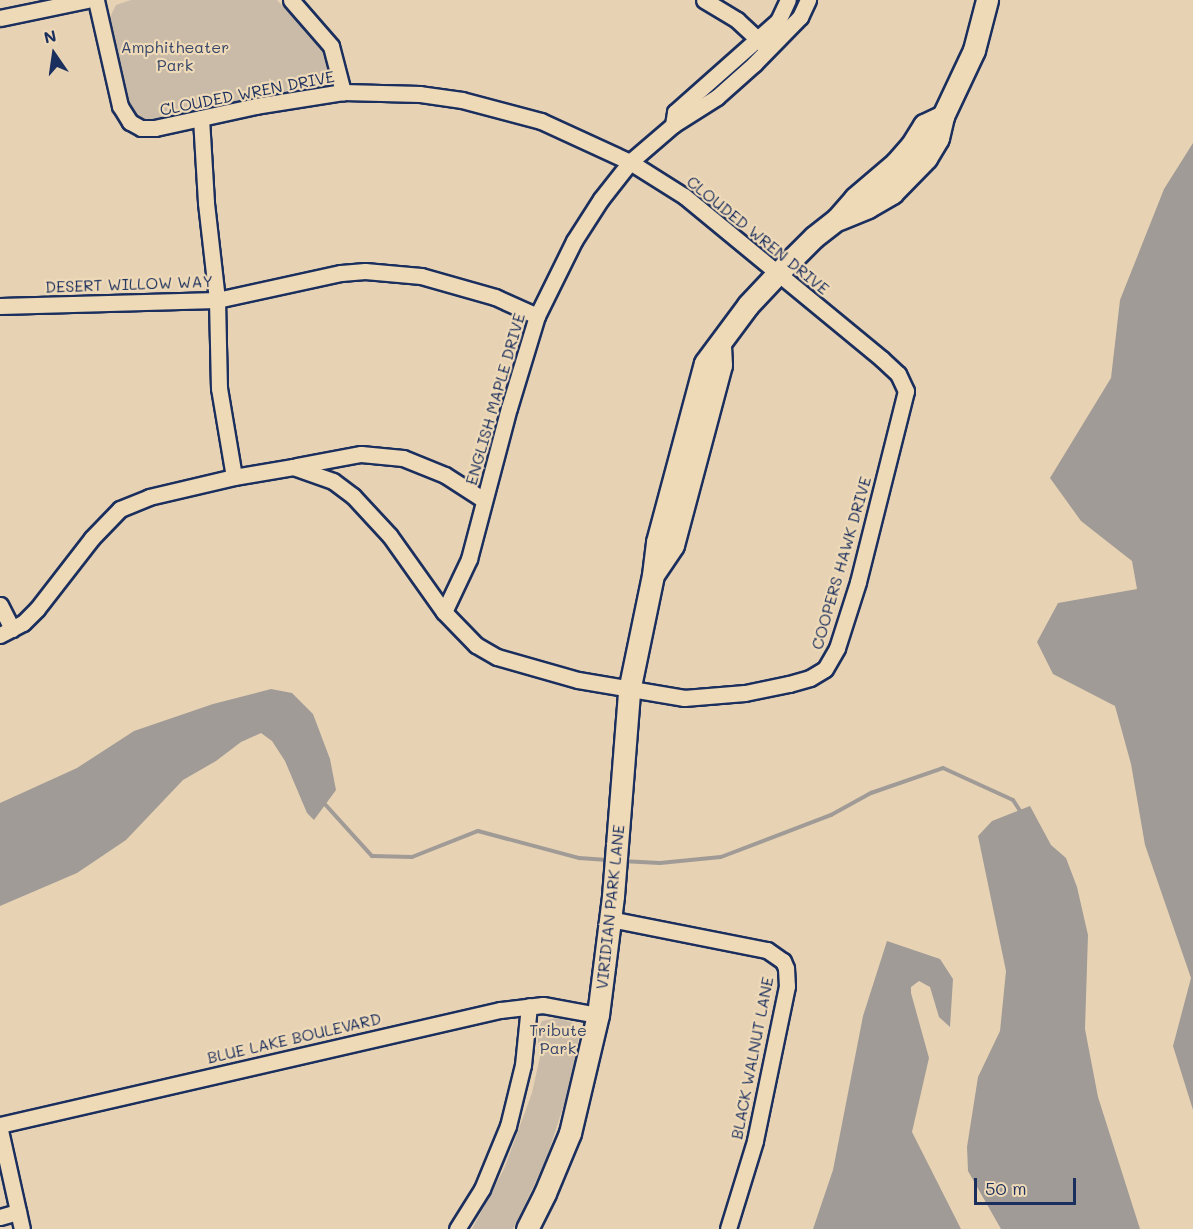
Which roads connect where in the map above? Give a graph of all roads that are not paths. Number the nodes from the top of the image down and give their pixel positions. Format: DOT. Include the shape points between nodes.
graph roads {
  1 [pos="87,0"];
  2 [pos="96,0"];
  3 [pos="291,0"];
  4 [pos="704,0"];
  5 [pos="788,0"];
  6 [pos="808,0"];
  7 [pos="987,0"];
  8 [pos="0,18"];
  9 [pos="764,44"];
  10 [pos="342,92"];
  11 [pos="201,118"];
  12 [pos="630,162"];
  13 [pos="779,272"];
  14 [pos="217,300"];
  15 [pos="0,306"];
  16 [pos="537,316"];
  17 [pos="906,391"];
  18 [pos="293,467"];
  19 [pos="234,477"];
  20 [pos="484,500"];
  21 [pos="0,605"];
  22 [pos="444,612"];
  23 [pos="6,632"];
  24 [pos="629,691"];
  25 [pos="610,919"];
  26 [pos="529,1006"];
  27 [pos="598,1015"];
  28 [pos="0,1125"];
  29 [pos="0,1130"];
  30 [pos="18,1212"];
  31 [pos="0,1216"];
  32 [pos="22,1229"];
  33 [pos="457,1229"];
  34 [pos="527,1229"];
  35 [pos="728,1229"];
  1 -- 8 [label="street"];
  2 -- 11 [label="street, CLOUDED WREN DRIVE" via="120,106 130,122 141,128 156,128"];
  3 -- 10 [label="street" via="331,46"];
  4 -- 9 [label="street" via="737,20"];
  5 -- 9 [label="street, ENGLISH MAPLE DRIVE"];
  6 -- 9 [label="street, ENGLISH MAPLE DRIVE" via="800,17"];
  7 -- 13 [label="street, VIRIDIAN PARK LANE" via="974,50 943,116 939,138 910,176 868,207 837,219"];
  9 -- 12 [label="street, ENGLISH MAPLE DRIVE" via="689,98 675,112 673,125"];
  10 -- 11 [label="street, CLOUDED WREN DRIVE"];
  10 -- 12 [label="street, CLOUDED WREN DRIVE" via="420,94 503,109 561,128"];
  11 -- 14 [label="street"];
  12 -- 13 [label="street, CLOUDED WREN DRIVE" via="692,201"];
  12 -- 16 [label="street, ENGLISH MAPLE DRIVE" via="574,241"];
  13 -- 17 [label="street, CLOUDED WREN DRIVE" via="882,359 898,374"];
  13 -- 24 [label="street, VIRIDIAN PARK LANE" via="720,345 721,365 673,545 653,575"];
  14 -- 15 [label="street, DESERT WILLOW WAY"];
  14 -- 16 [label="street, DESERT WILLOW WAY" via="364,271 421,276 495,297"];
  14 -- 19 [label="street" via="219,388"];
  16 -- 20 [label="street, ENGLISH MAPLE DRIVE"];
  17 -- 24 [label="street, COOPERS HAWK DRIVE" via="858,582 837,648 825,669 789,684 716,697 684,698"];
  18 -- 19 [label="street, COOPERS HAWK DRIVE"];
  18 -- 20 [label="street" via="361,454 403,458 445,476"];
  18 -- 22 [label="street, COOPERS HAWK DRIVE" via="333,481 353,496 390,536"];
  19 -- 23 [label="street, COOPERS HAWK DRIVE" via="149,497 120,509 92,538 37,609"];
  20 -- 22 [label="street, ENGLISH MAPLE DRIVE" via="469,559"];
  21 -- 23 [label="street"];
  22 -- 24 [label="street, COOPERS HAWK DRIVE" via="476,645 497,657"];
  24 -- 25 [label="street, VIRIDIAN PARK LANE"];
  25 -- 27 [label="street, VIRIDIAN PARK LANE"];
  25 -- 35 [label="street, BLACK WALNUT LANE" via="767,950 783,961 786,968 787,986 755,1141"];
  26 -- 27 [label="street, BLUE LAKE BOULEVARD" via="561,1007"];
  26 -- 28 [label="street, BLUE LAKE BOULEVARD" via="479,1014"];
  26 -- 33 [label="street" via="523,1065 508,1126 482,1189"];
  27 -- 34 [label="street, VIRIDIAN PARK LANE" via="570,1133"];
  29 -- 30 [label="street"];
  30 -- 31 [label="street"];
  30 -- 32 [label="street"];
}
